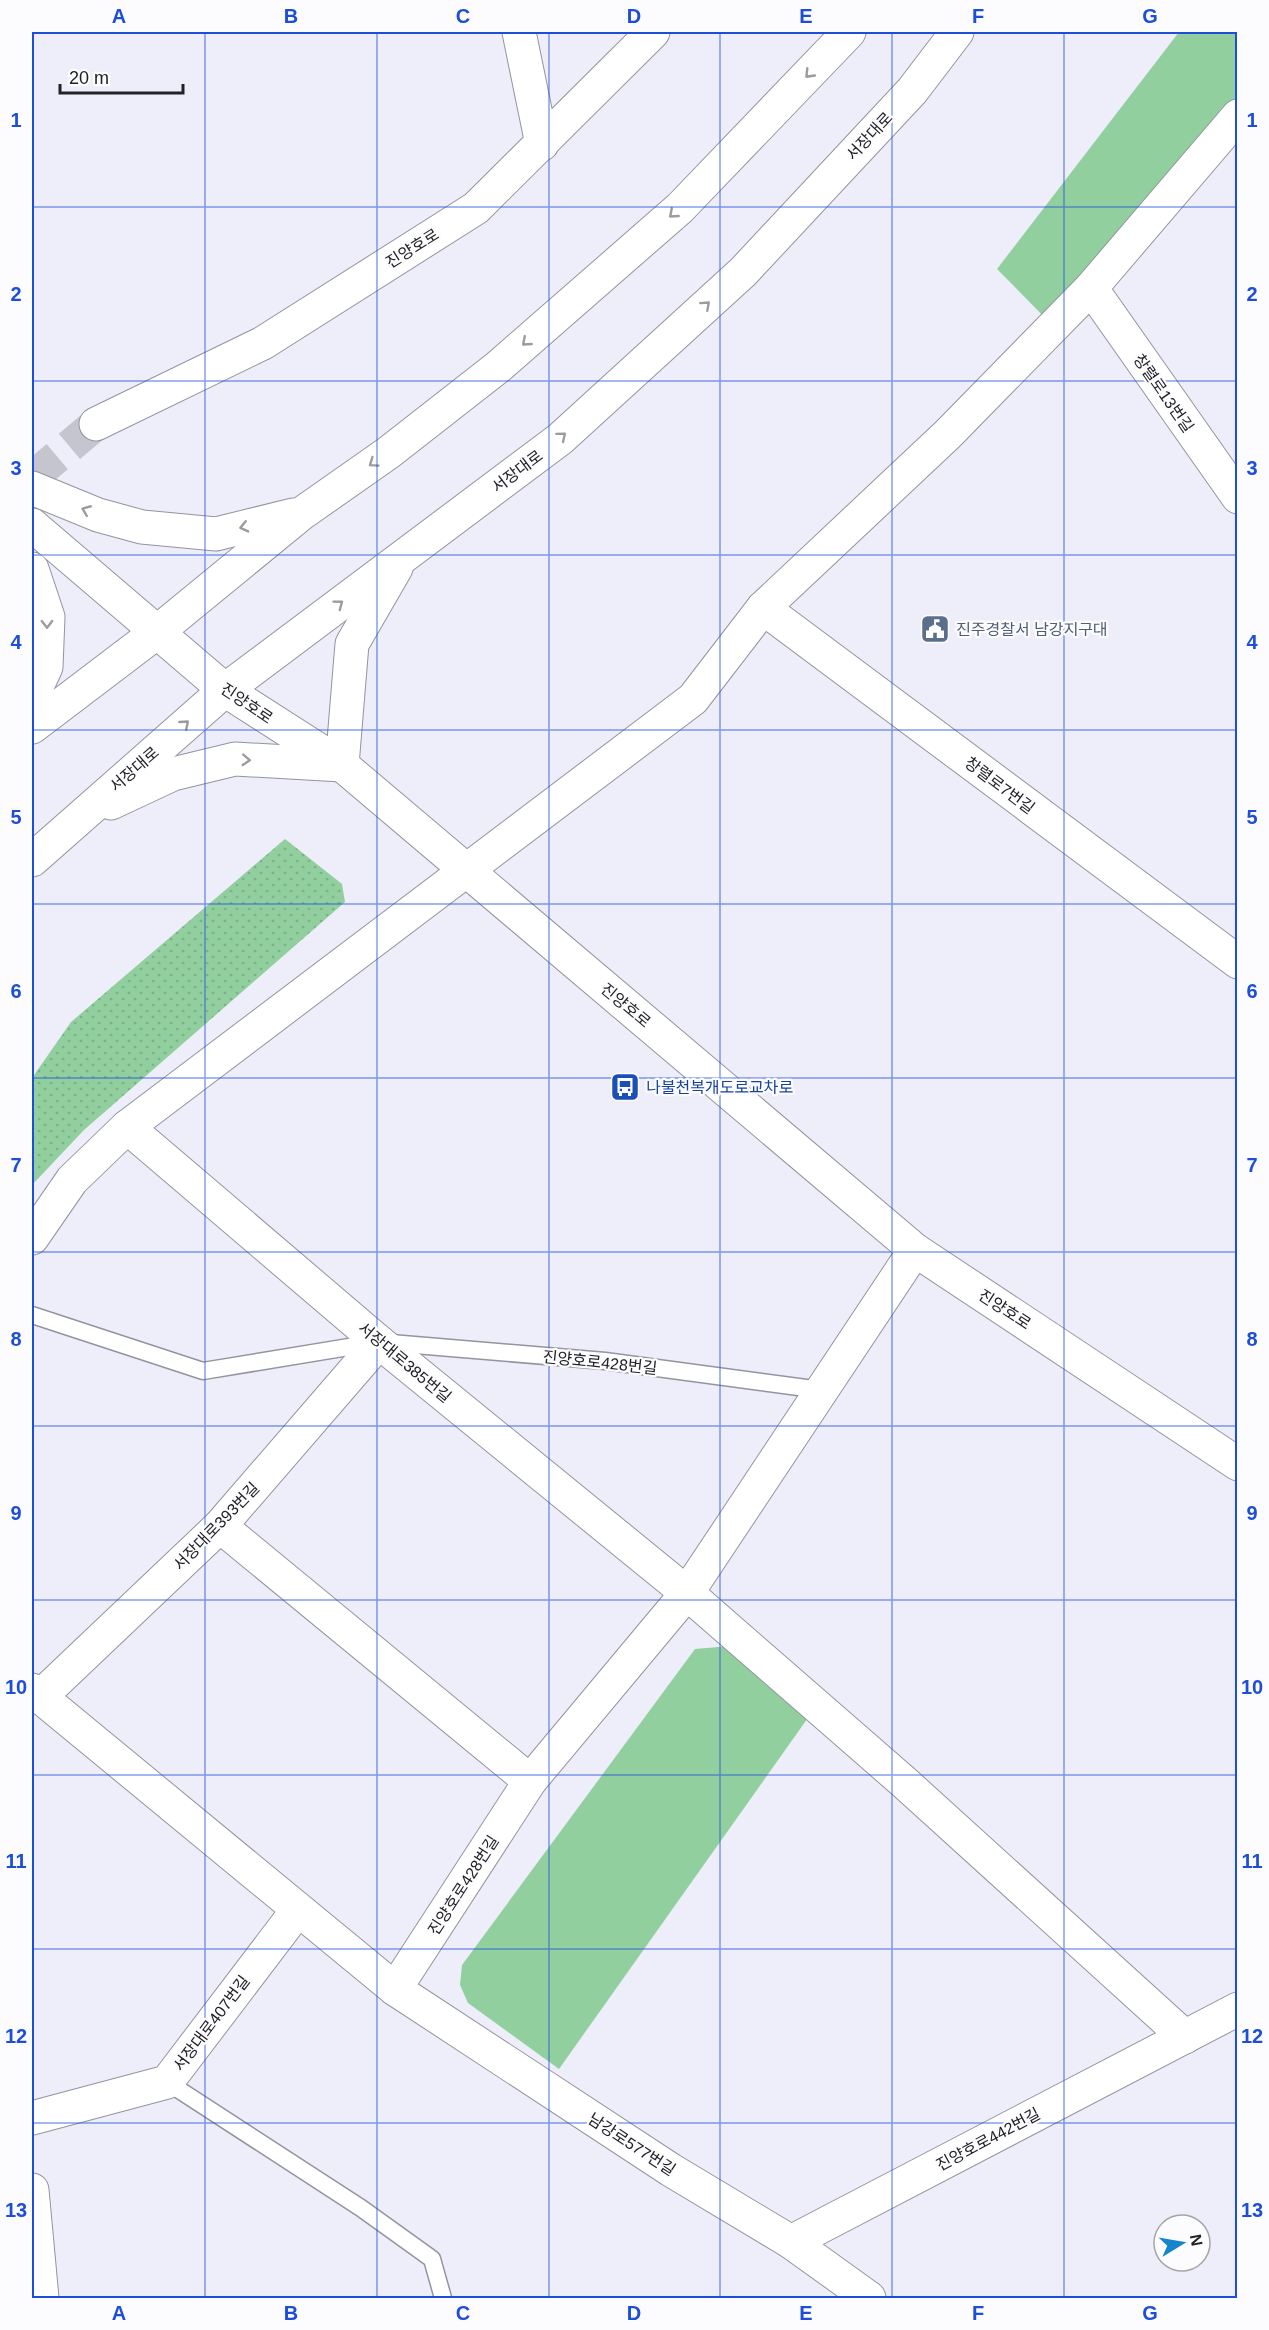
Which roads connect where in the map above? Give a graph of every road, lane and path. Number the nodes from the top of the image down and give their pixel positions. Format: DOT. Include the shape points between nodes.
graph roads {
  1 [pos="519,32"];
  2 [pos="653,32"];
  3 [pos="849,32"];
  4 [pos="957,32"];
  5 [pos="1238,116"];
  6 [pos="542,144"];
  7 [pos="1091,288"];
  8 [pos="96,424"];
  9 [pos="32,488"];
  10 [pos="1238,497"];
  11 [pos="301,514"];
  12 [pos="32,525"];
  13 [pos="403,556"];
  14 [pos="32,569"];
  15 [pos="764,608"];
  16 [pos="157,632"];
  17 [pos="225,690"];
  18 [pos="32,697"];
  19 [pos="32,728"];
  20 [pos="342,765"];
  21 [pos="74,821"];
  22 [pos="32,860"];
  23 [pos="468,871"];
  24 [pos="1238,962"];
  25 [pos="127,1127"];
  26 [pos="32,1238"];
  27 [pos="915,1250"];
  28 [pos="32,1315"];
  29 [pos="380,1342"];
  30 [pos="821,1389"];
  31 [pos="1237,1461"];
  32 [pos="220,1526"];
  33 [pos="687,1593"];
  34 [pos="36,1693"];
  35 [pos="530,1781"];
  36 [pos="297,1911"];
  37 [pos="395,1989"];
  38 [pos="1238,2009"];
  39 [pos="1185,2037"];
  40 [pos="167,2082"];
  41 [pos="32,2118"];
  42 [pos="32,2190"];
  43 [pos="791,2242"];
  44 [pos="42,2298"];
  45 [pos="443,2298"];
  46 [pos="869,2298"];
  1 -- 6 [label="street"];
  2 -- 6 [label="street, 진양호로"];
  3 -- 11 [label="street, one-way" via="680,208 498,367 388,453"];
  13 -- 4 [label="street, 서장대로, one-way" via="560,439 743,272 912,91"];
  5 -- 7 [label="street"];
  6 -- 8 [label="street, 진양호로" via="476,208 263,343"];
  7 -- 10 [label="street, 창렬로13번길"];
  7 -- 15 [label="street" via="948,434"];
  11 -- 9 [label="street, one-way" via="216,534 142,527 98,515"];
  11 -- 16 [label="street"];
  12 -- 16 [label="street, 진양호로"];
  17 -- 13 [label="street, 서장대로, one-way"];
  13 -- 20 [label="street" via="352,644"];
  14 -- 18 [label="street, one-way" via="48,617 46,667"];
  15 -- 23 [label="street" via="693,699"];
  15 -- 24 [label="street, 창렬로7번길"];
  16 -- 17 [label="street, 진양호로"];
  16 -- 19 [label="street"];
  17 -- 20 [label="street, 진양호로"];
  21 -- 17 [label="street, 서장대로, one-way"];
  21 -- 20 [label="street, one-way" via="173,774 235,759"];
  20 -- 23 [label="street, 진양호로"];
  21 -- 22 [label="street, 서장대로"];
  23 -- 25 [label="street"];
  23 -- 27 [label="street, 진양호로"];
  25 -- 26 [label="street" via="72,1180"];
  25 -- 29 [label="street, 서장대로385번길"];
  27 -- 30 [label="street, 진양호로428번길"];
  27 -- 31 [label="street, 진양호로"];
  28 -- 29 [label="lane, 진양호로428번길" via="203,1371"];
  29 -- 30 [label="lane, 진양호로428번길" via="605,1361"];
  29 -- 32 [label="street, 서장대로393번길"];
  29 -- 33 [label="street, 서장대로385번길"];
  30 -- 33 [label="street, 진양호로428번길"];
  32 -- 34 [label="street, 서장대로393번길"];
  32 -- 35 [label="street"];
  33 -- 35 [label="street, 진양호로428번길"];
  33 -- 39 [label="street" via="905,1783"];
  34 -- 36 [label="street, 서장대로393번길"];
  35 -- 37 [label="street, 진양호로428번길"];
  36 -- 37 [label="street, 서장대로393번길"];
  36 -- 40 [label="street, 서장대로407번길"];
  37 -- 43 [label="street, 남강로577번길" via="661,2163"];
  38 -- 39 [label="street, 진양호로442번길"];
  39 -- 43 [label="street, 진양호로442번길"];
  40 -- 41 [label="street, 서장대로407번길"];
  40 -- 45 [label="lane" via="432,2259"];
  42 -- 44 [label="street"];
  43 -- 46 [label="street, 남강로577번길"];
}
